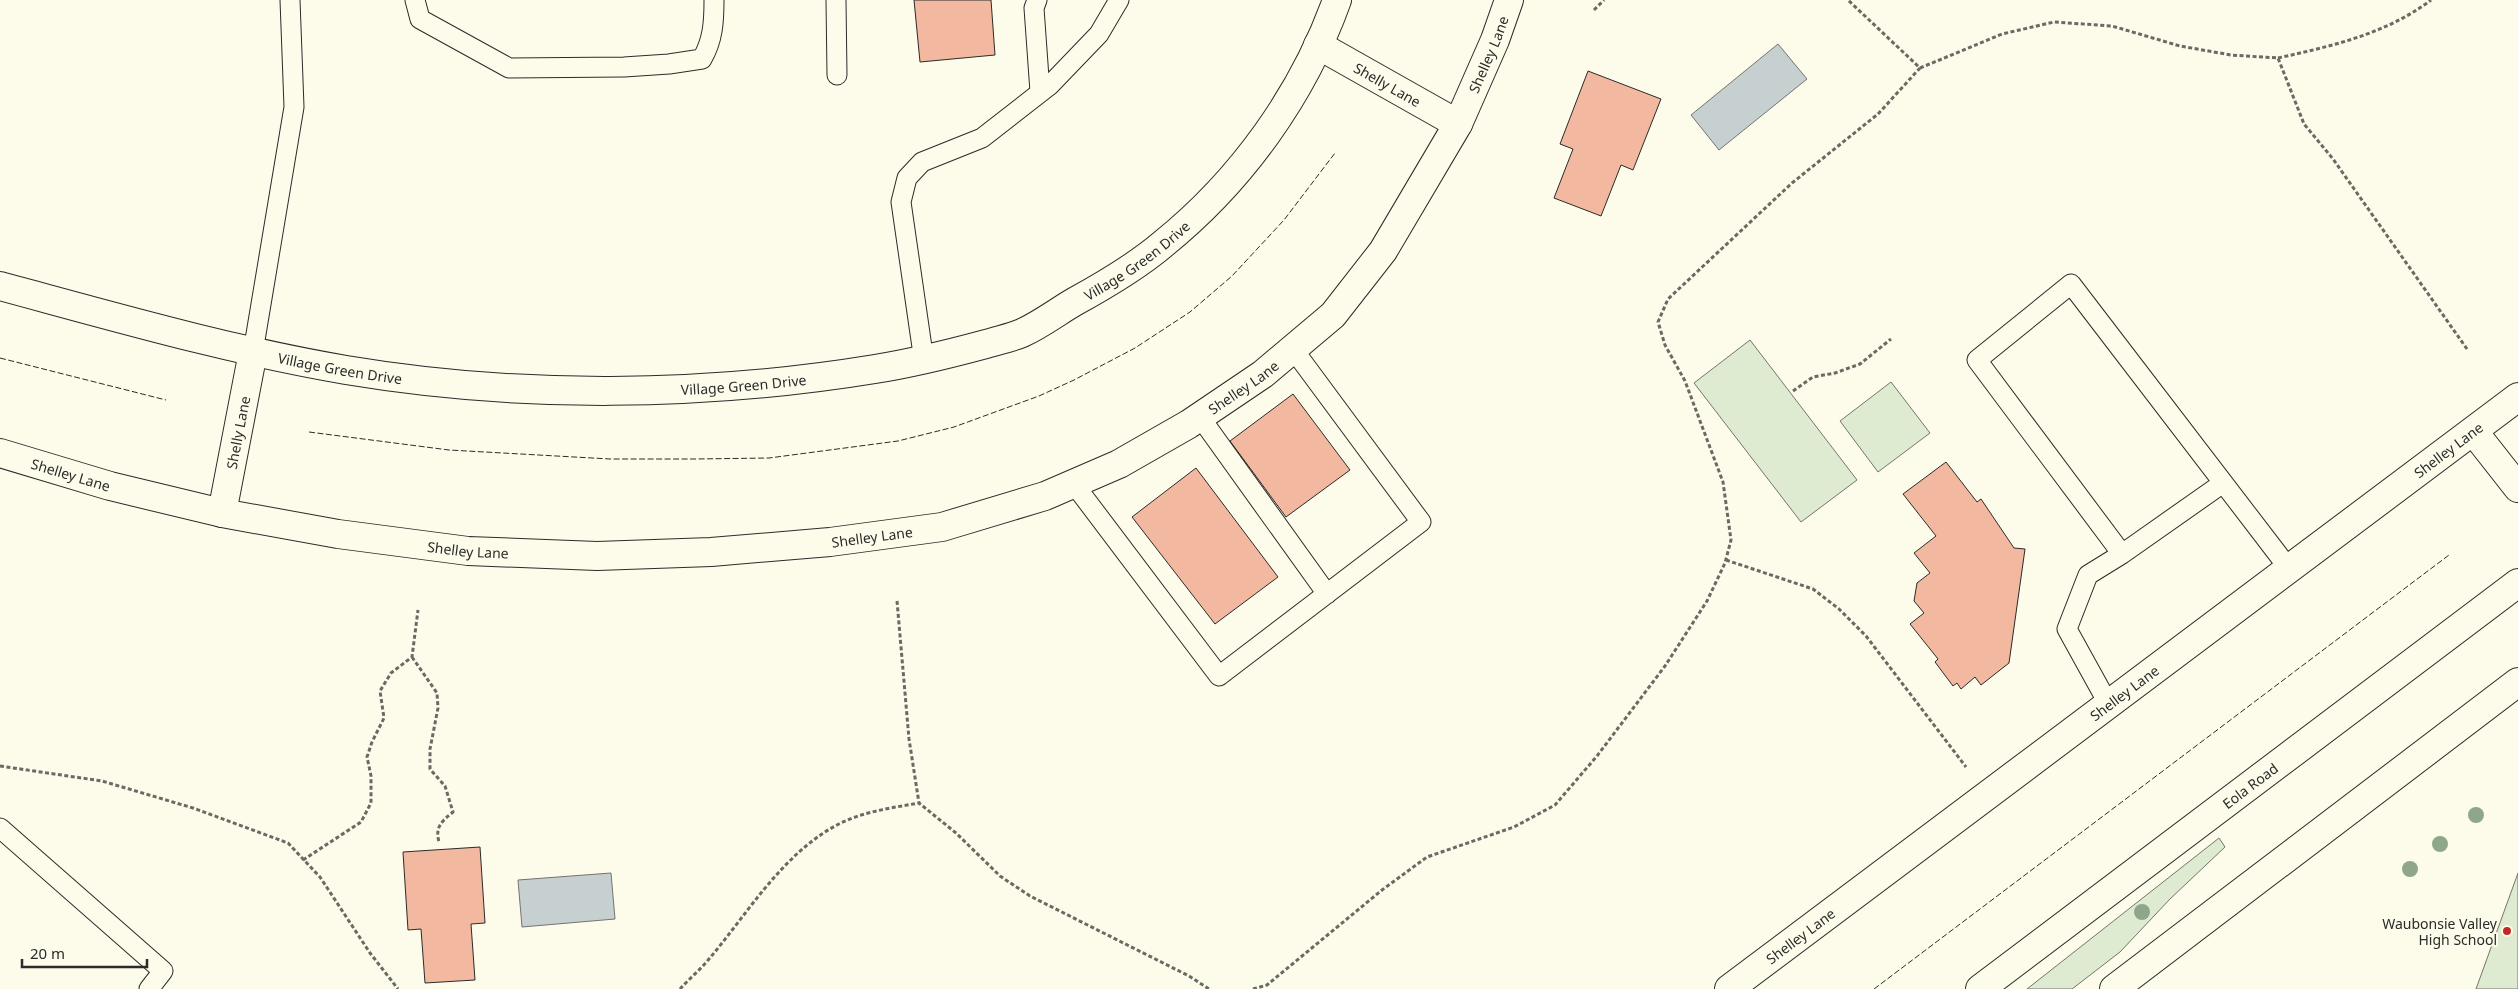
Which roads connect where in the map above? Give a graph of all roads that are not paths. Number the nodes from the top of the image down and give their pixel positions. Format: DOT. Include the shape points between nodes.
graph roads {
  1 [pos="290,0"];
  2 [pos="415,0"];
  3 [pos="714,0"];
  4 [pos="836,0"];
  5 [pos="1037,0"];
  6 [pos="1119,0"];
  7 [pos="1337,0"];
  8 [pos="1509,0"];
  9 [pos="1318,44"];
  10 [pos="837,75"];
  11 [pos="1040,92"];
  12 [pos="1458,124"];
  13 [pos="0,286"];
  14 [pos="1293,349"];
  15 [pos="252,352"];
  16 [pos="924,361"];
  17 [pos="2518,397"];
  18 [pos="1200,417"];
  19 [pos="2474,432"];
  20 [pos="0,453"];
  21 [pos="2223,483"];
  22 [pos="1074,484"];
  23 [pos="2518,488"];
  24 [pos="222,513"];
  25 [pos="2122,554"];
  26 [pos="2290,570"];
  27 [pos="2518,583"];
  28 [pos="1327,594"];
  29 [pos="2518,682"];
  30 [pos="2110,704"];
  31 [pos="0,828"];
  32 [pos="149,989"];
  33 [pos="1729,989"];
  34 [pos="1980,989"];
  35 [pos="2114,989"];
  1 -- 15 [label="lane" via="294,107"];
  2 -- 3 [label="lane" via="420,19 509,68 624,67 702,59 709,47 714,25"];
  4 -- 10 [label="lane"];
  5 -- 11 [label="lane" via="1034,8"];
  6 -- 11 [label="lane" via="1099,34"];
  7 -- 9 [label="street, Village Green Drive"];
  8 -- 12 [label="street, Shelley Lane"];
  9 -- 12 [label="street, Shelly Lane"];
  9 -- 16 [label="street, Village Green Drive" via="1302,78 1246,160 1202,209 1162,245 1114,279 1021,334"];
  11 -- 16 [label="lane" via="982,138 922,162 907,178 900,202"];
  12 -- 14 [label="street, Shelley Lane" via="1384,251 1333,315"];
  13 -- 15 [label="street, Village Green Drive"];
  14 -- 18 [label="street, Shelley Lane"];
  14 -- 28 [label="lane" via="1421,522"];
  15 -- 16 [label="street, Village Green Drive" via="349,370 463,384 607,391 692,389 817,378"];
  15 -- 24 [label="street, Shelly Lane"];
  17 -- 19 [label="street, Shelley Lane"];
  18 -- 22 [label="street, Shelley Lane" via="1119,464"];
  18 -- 28 [label="lane"];
  19 -- 23 [label="street"];
  19 -- 26 [label="street, Shelley Lane"];
  20 -- 24 [label="street, Shelley Lane" via="110,486"];
  21 -- 25 [label="lane"];
  21 -- 25 [label="lane" via="2071,284 1977,360"];
  21 -- 26 [label="lane"];
  22 -- 24 [label="street, Shelley Lane" via="1046,496 942,527 830,542 711,552 597,556 468,551 338,534"];
  22 -- 28 [label="lane" via="1219,676"];
  25 -- 30 [label="lane" via="2088,575 2067,629"];
  26 -- 30 [label="street, Shelley Lane"];
  27 -- 34 [label="street, Eola Road"];
  29 -- 35 [label="street"];
  30 -- 33 [label="street, Shelley Lane"];
  31 -- 32 [label="lane" via="163,971"];
}
